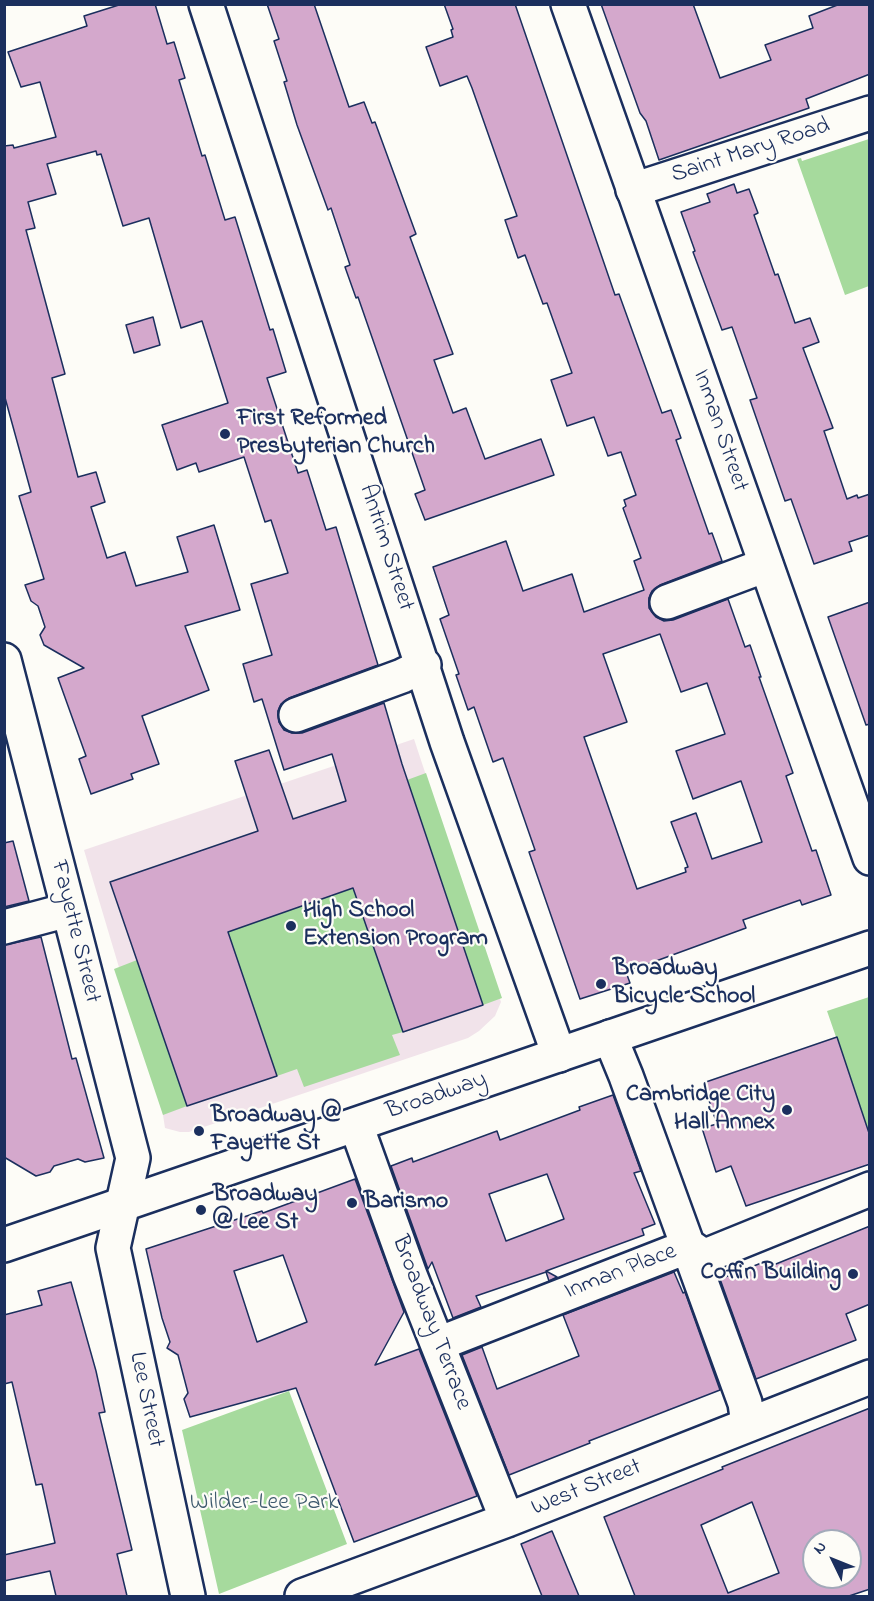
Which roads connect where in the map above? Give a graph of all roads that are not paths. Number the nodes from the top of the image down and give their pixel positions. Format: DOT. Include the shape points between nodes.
graph roads {
  1 [pos="206,4"];
  2 [pos="568,4"];
  3 [pos="870,113"];
  4 [pos="633,190"];
  5 [pos="766,565"];
  6 [pos="668,602"];
  7 [pos="4,660"];
  8 [pos="424,665"];
  9 [pos="296,715"];
  10 [pos="870,858"];
  11 [pos="68,910"];
  12 [pos="4,927"];
  13 [pos="870,948"];
  14 [pos="610,1037"];
  15 [pos="559,1055"];
  16 [pos="356,1125"];
  17 [pos="870,1189"];
  18 [pos="122,1204"];
  19 [pos="4,1245"];
  20 [pos="689,1246"];
  21 [pos="438,1344"];
  22 [pos="870,1377"];
  23 [pos="748,1424"];
  24 [pos="507,1521"];
  25 [pos="188,1596"];
  26 [pos="302,1596"];
  1 -- 8 [label="street, Antrim Street"];
  2 -- 4 [label="street, Inman Street"];
  3 -- 4 [label="street, Saint Mary Road"];
  4 -- 5 [label="street, Inman Street"];
  5 -- 6 [label="street"];
  5 -- 10 [label="street, Inman Street"];
  7 -- 11 [label="street, Fayette Street"];
  8 -- 9 [label="street"];
  8 -- 15 [label="street, Antrim Street" via="447,742"];
  11 -- 12 [label="street"];
  11 -- 18 [label="street, Fayette Street" via="133,1158"];
  13 -- 14 [label="street, Broadway"];
  14 -- 15 [label="street, Broadway"];
  14 -- 20 [label="street"];
  15 -- 16 [label="street, Broadway"];
  16 -- 18 [label="street, Broadway"];
  16 -- 21 [label="street, Broadway Terrace"];
  17 -- 20 [label="street, Inman Place" via="710,1254 702,1255"];
  18 -- 19 [label="street, Broadway"];
  18 -- 25 [label="street, Lee Street" via="112,1248"];
  20 -- 21 [label="street, Inman Place"];
  20 -- 23 [label="street" via="745,1403"];
  21 -- 24 [label="street, Broadway Terrace"];
  22 -- 23 [label="street, West Street"];
  23 -- 24 [label="street, West Street"];
  24 -- 26 [label="street, West Street"];
}
